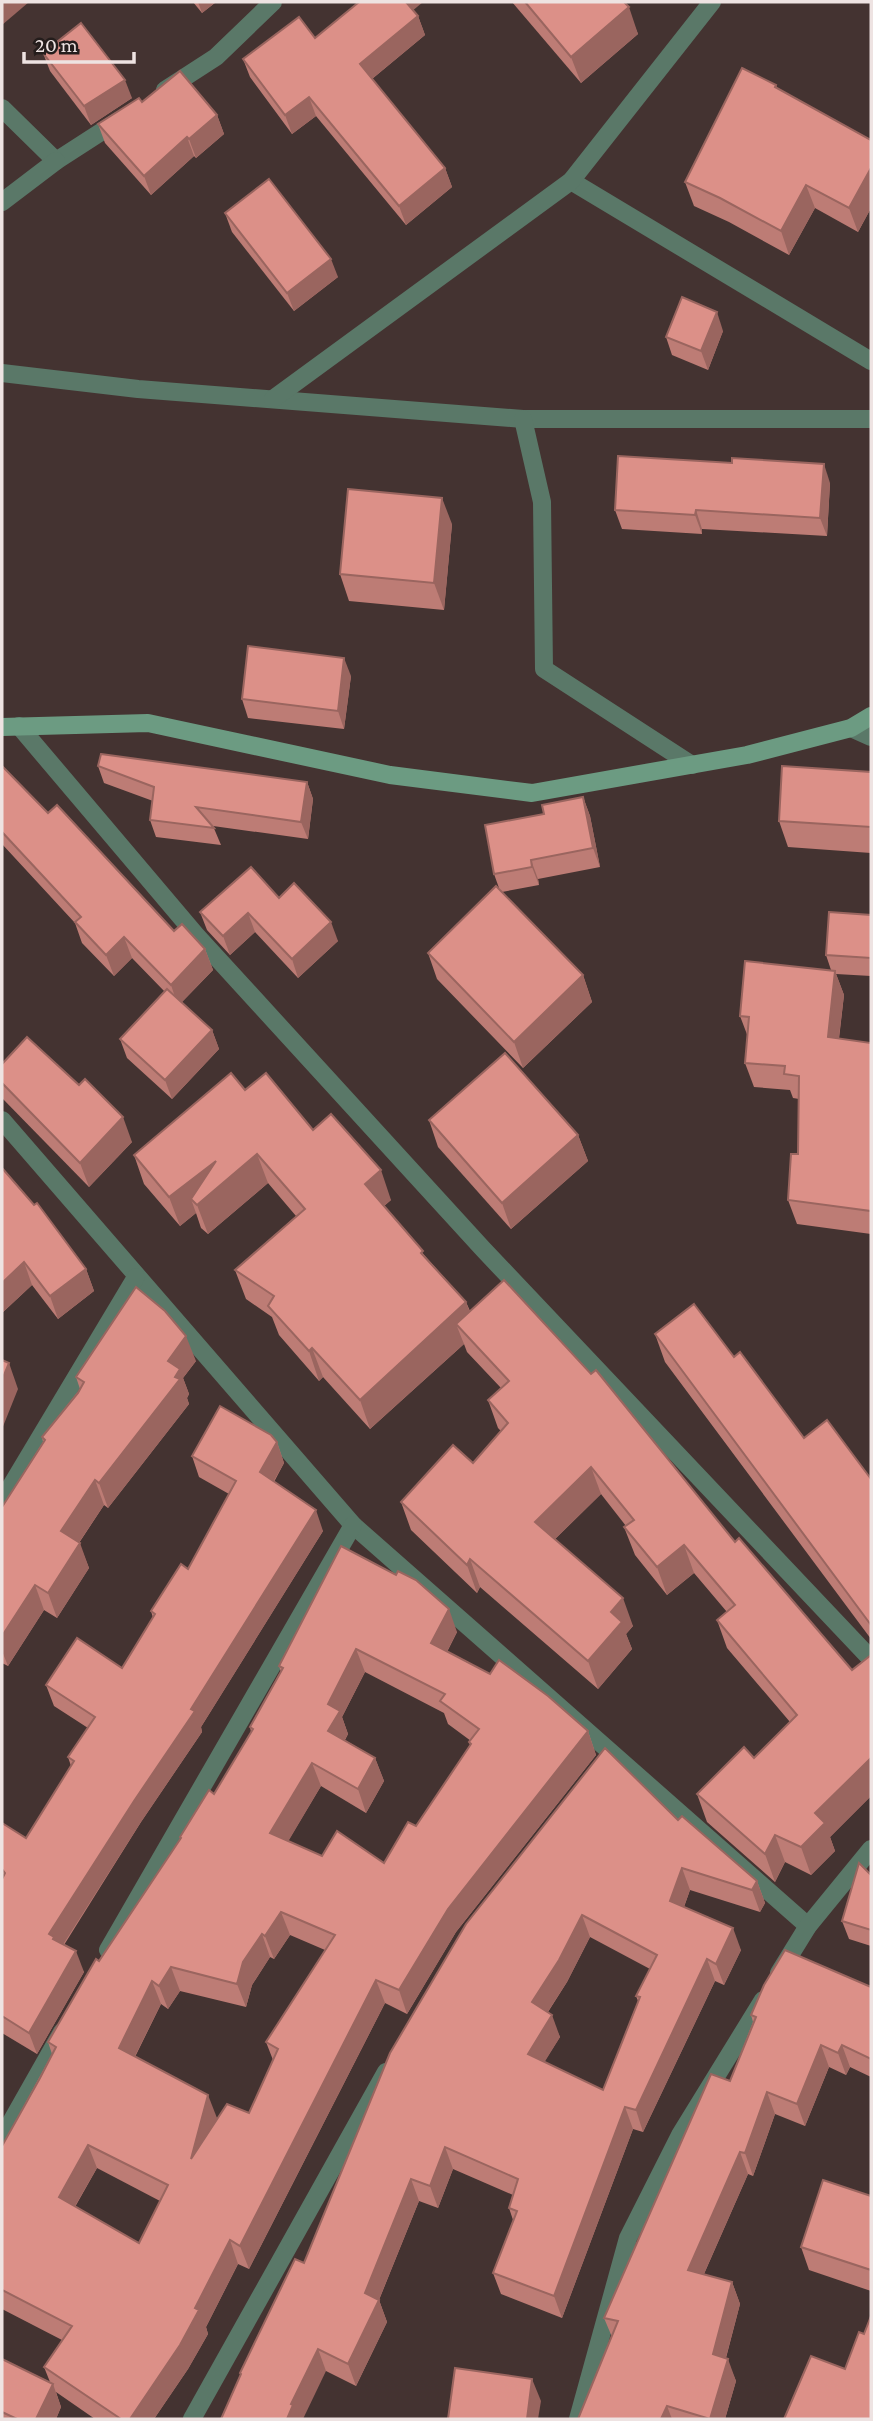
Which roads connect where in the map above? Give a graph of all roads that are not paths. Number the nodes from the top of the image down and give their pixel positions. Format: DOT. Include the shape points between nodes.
graph roads {
  1 [pos="273,2"];
  2 [pos="712,2"];
  3 [pos="2,108"];
  4 [pos="56,161"];
  5 [pos="571,181"];
  6 [pos="2,202"];
  7 [pos="871,361"];
  8 [pos="2,373"];
  9 [pos="273,399"];
  10 [pos="523,419"];
  11 [pos="871,419"];
  12 [pos="871,716"];
  13 [pos="11,727"];
  14 [pos="851,728"];
  15 [pos="871,737"];
  16 [pos="692,765"];
  17 [pos="2,1120"];
  18 [pos="136,1277"];
  19 [pos="2,1501"];
  20 [pos="353,1525"];
  21 [pos="871,1659"];
  22 [pos="871,1849"];
  23 [pos="808,1926"];
  24 [pos="102,1961"];
  25 [pos="69,2020"];
  26 [pos="397,2053"];
  27 [pos="2,2138"];
  28 [pos="192,2419"];
  29 [pos="578,2419"];
  1 -- 4 [label="street" via="216,57"];
  2 -- 5 [label="street"];
  3 -- 4 [label="street"];
  4 -- 6 [label="street"];
  5 -- 7 [label="street"];
  5 -- 9 [label="street"];
  8 -- 9 [label="street"];
  9 -- 10 [label="street"];
  10 -- 11 [label="street"];
  10 -- 16 [label="street" via="542,502 544,669"];
  12 -- 14 [label="street"];
  13 -- 16 [label="street" via="148,723 390,775 532,793"];
  13 -- 21 [label="street" via="483,1249"];
  14 -- 15 [label="street"];
  14 -- 16 [label="street"];
  17 -- 18 [label="street"];
  18 -- 19 [label="street"];
  18 -- 20 [label="street"];
  20 -- 23 [label="street" via="607,1758"];
  20 -- 24 [label="street"];
  22 -- 23 [label="street"];
  23 -- 29 [label="street" via="680,2135 628,2238"];
  25 -- 27 [label="street"];
  26 -- 28 [label="street"];
}
